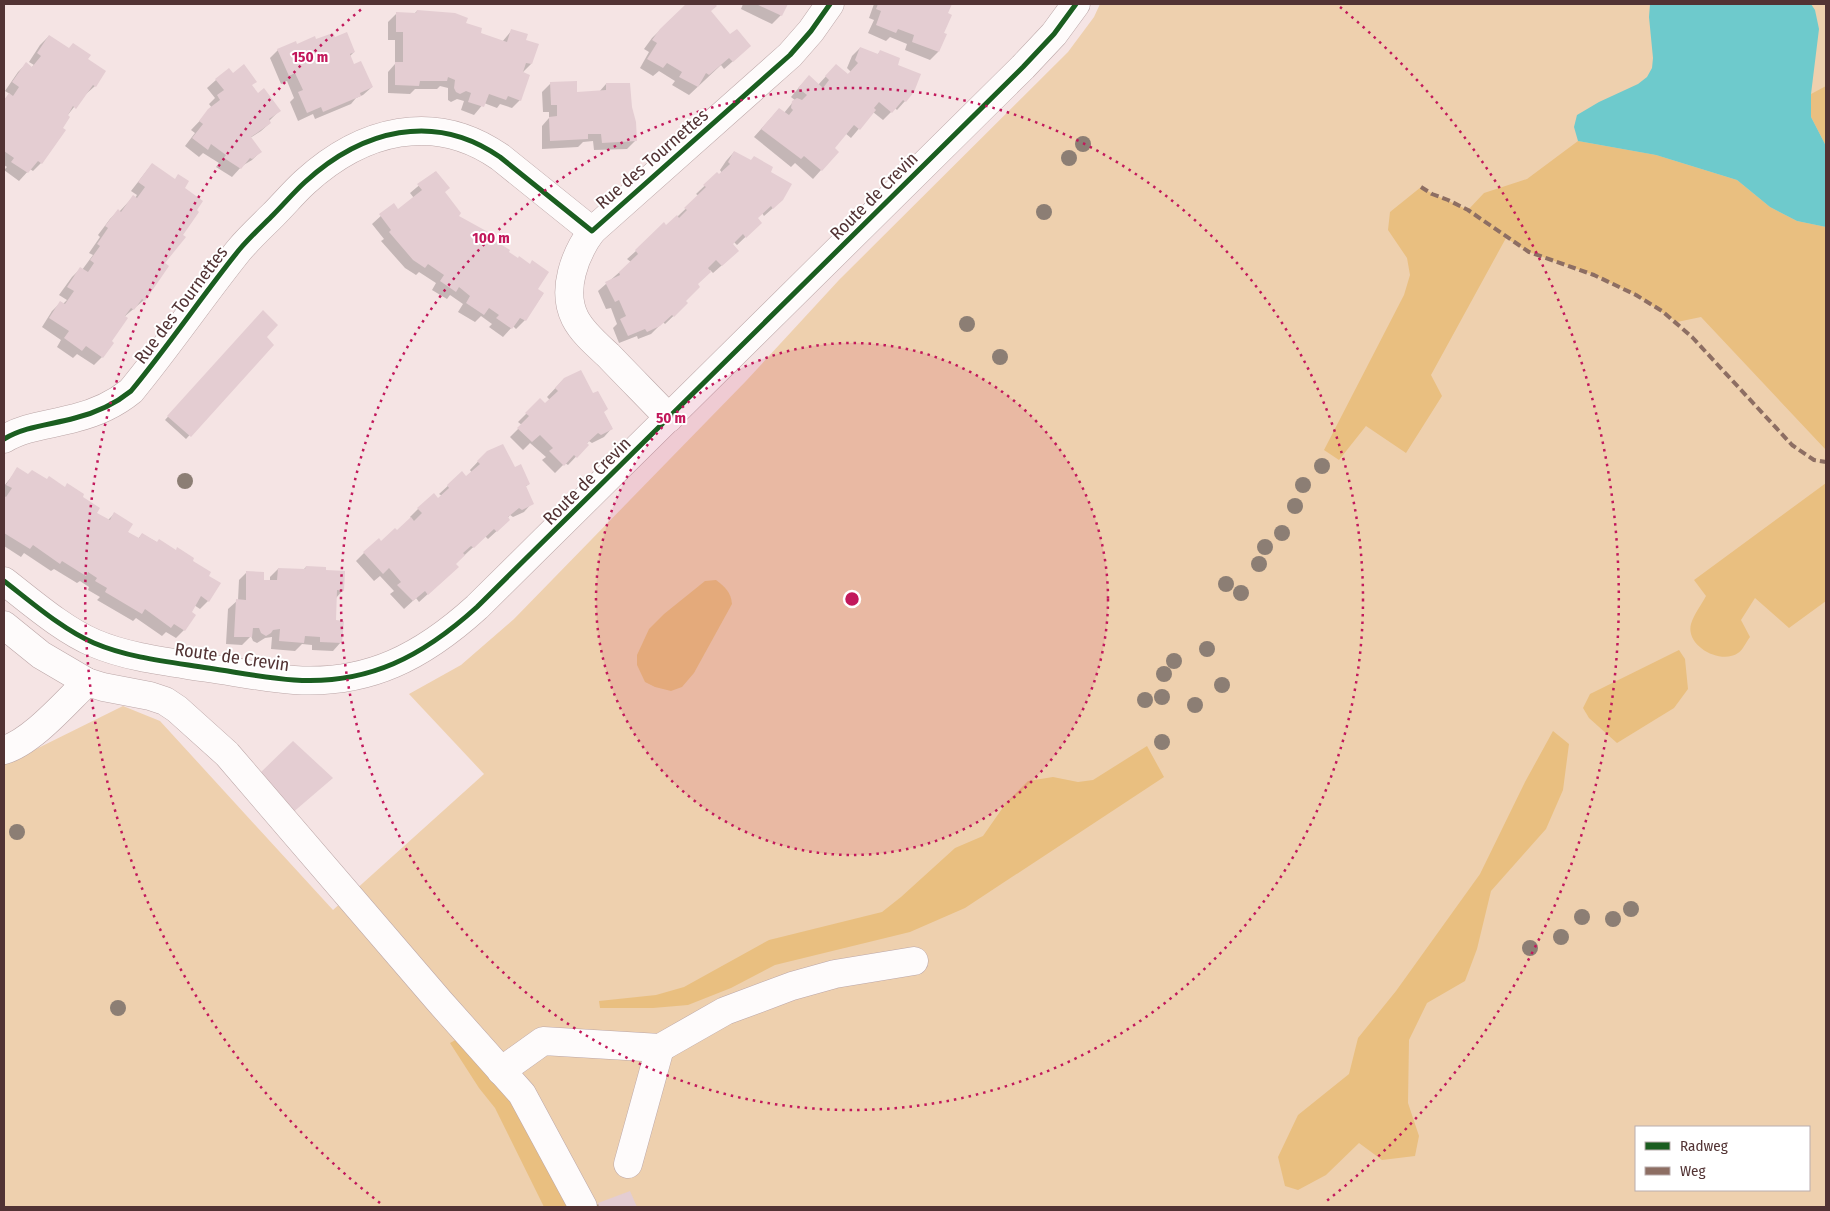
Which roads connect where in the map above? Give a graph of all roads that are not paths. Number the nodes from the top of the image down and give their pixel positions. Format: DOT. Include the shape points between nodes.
graph roads {
  1 [pos="830,4"];
  2 [pos="1076,4"];
  3 [pos="592,231"];
  4 [pos="670,418"];
  5 [pos="4,439"];
  6 [pos="4,580"];
  7 [pos="4,625"];
  8 [pos="87,682"];
  9 [pos="4,750"];
  10 [pos="914,961"];
  11 [pos="660,1048"];
  12 [pos="501,1071"];
  13 [pos="628,1164"];
  14 [pos="583,1207"];
  1 -- 3 [label="street, Rue des Tournettes" via="811,31 778,66"];
  2 -- 4 [label="street, Route de Crevin" via="1023,67"];
  3 -- 4 [label="street, Rue des Tournettes" via="581,245 574,267 570,296 575,317 591,338"];
  3 -- 5 [label="street, Rue des Tournettes" via="500,157 467,138 426,130 384,135 359,145 305,181 240,249 132,391 96,411 26,428"];
  4 -- 6 [label="street, Route de Crevin" via="458,625 413,655 355,677 294,680 110,649 75,633"];
  7 -- 8 [label="street" via="41,655"];
  8 -- 9 [label="street" via="42,726"];
  8 -- 12 [label="street" via="165,701 227,754"];
  10 -- 11 [label="street" via="835,974 792,986 725,1011"];
  11 -- 12 [label="street" via="543,1041"];
  11 -- 13 [label="street"];
  12 -- 14 [label="street" via="522,1094"];
}
